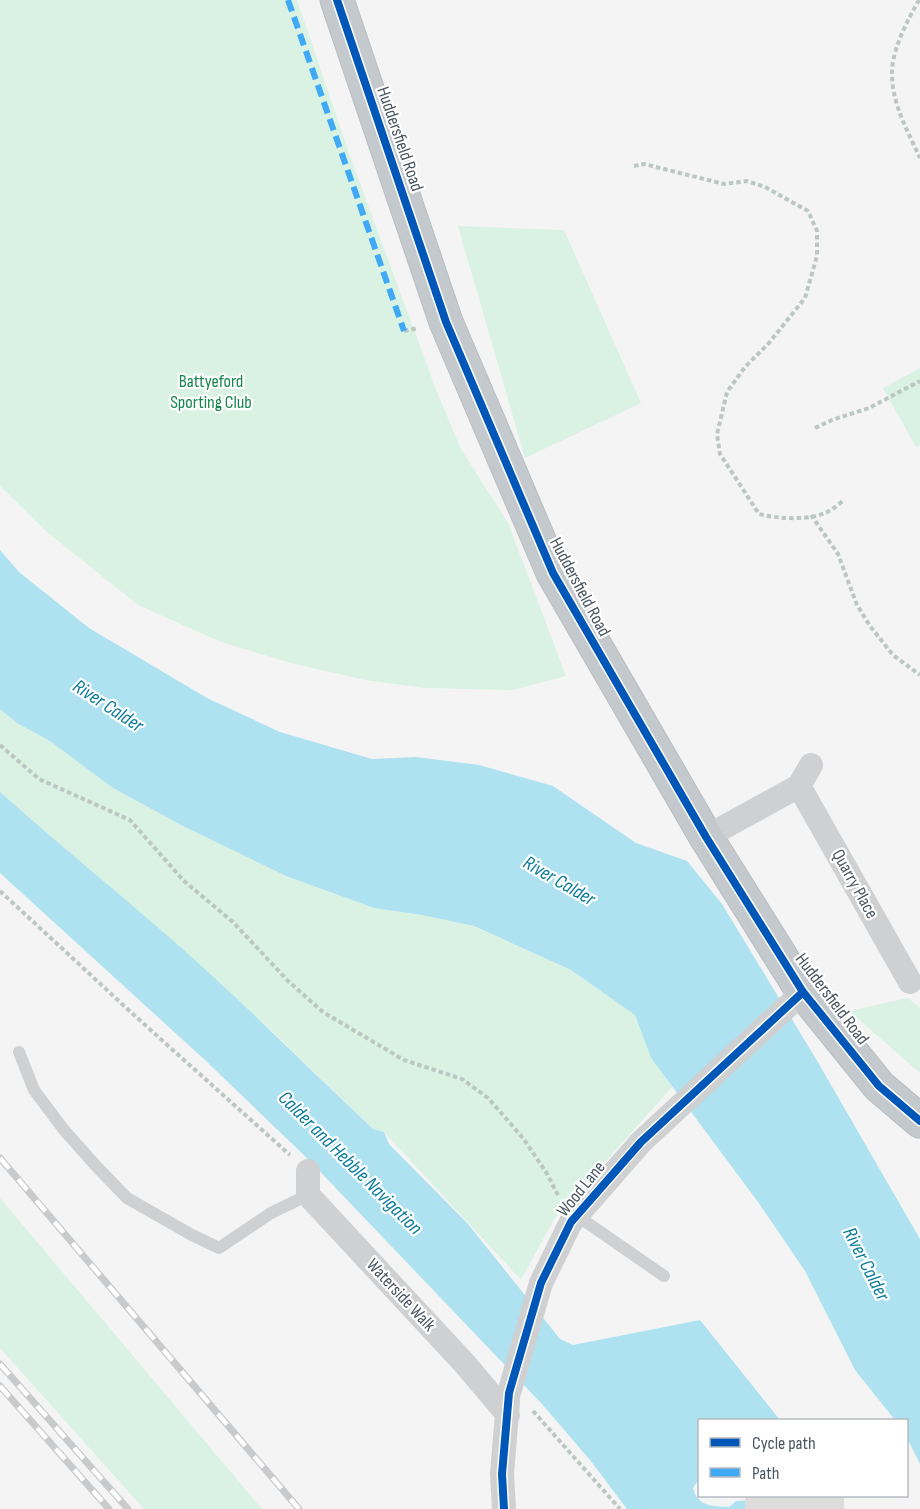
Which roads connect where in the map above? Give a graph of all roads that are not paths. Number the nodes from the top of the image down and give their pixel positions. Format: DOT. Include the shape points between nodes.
graph roads {
  1 [pos="338,0"];
  2 [pos="706,837"];
  3 [pos="910,982"];
  4 [pos="795,1000"];
  5 [pos="19,1052"];
  6 [pos="920,1121"];
  7 [pos="308,1183"];
  8 [pos="574,1218"];
  9 [pos="664,1276"];
  10 [pos="516,1405"];
  11 [pos="504,1509"];
  1 -- 2 [label="highway, Huddersfield Road" via="446,322 553,573"];
  2 -- 3 [label="street, Quarry Place" via="805,776"];
  2 -- 4 [label="highway, Huddersfield Road"];
  4 -- 6 [label="highway, Huddersfield Road" via="879,1086"];
  4 -- 8 [label="street, Wood Lane" via="641,1142"];
  5 -- 7 [label="lane" via="34,1090 64,1130 128,1198 219,1248"];
  7 -- 10 [label="street, Waterside Walk" via="465,1364"];
  8 -- 9 [label="lane"];
  8 -- 10 [label="street, Wood Lane, bridge" via="541,1283"];
  10 -- 11 [label="street, Wood Lane" via="502,1474"];
}
